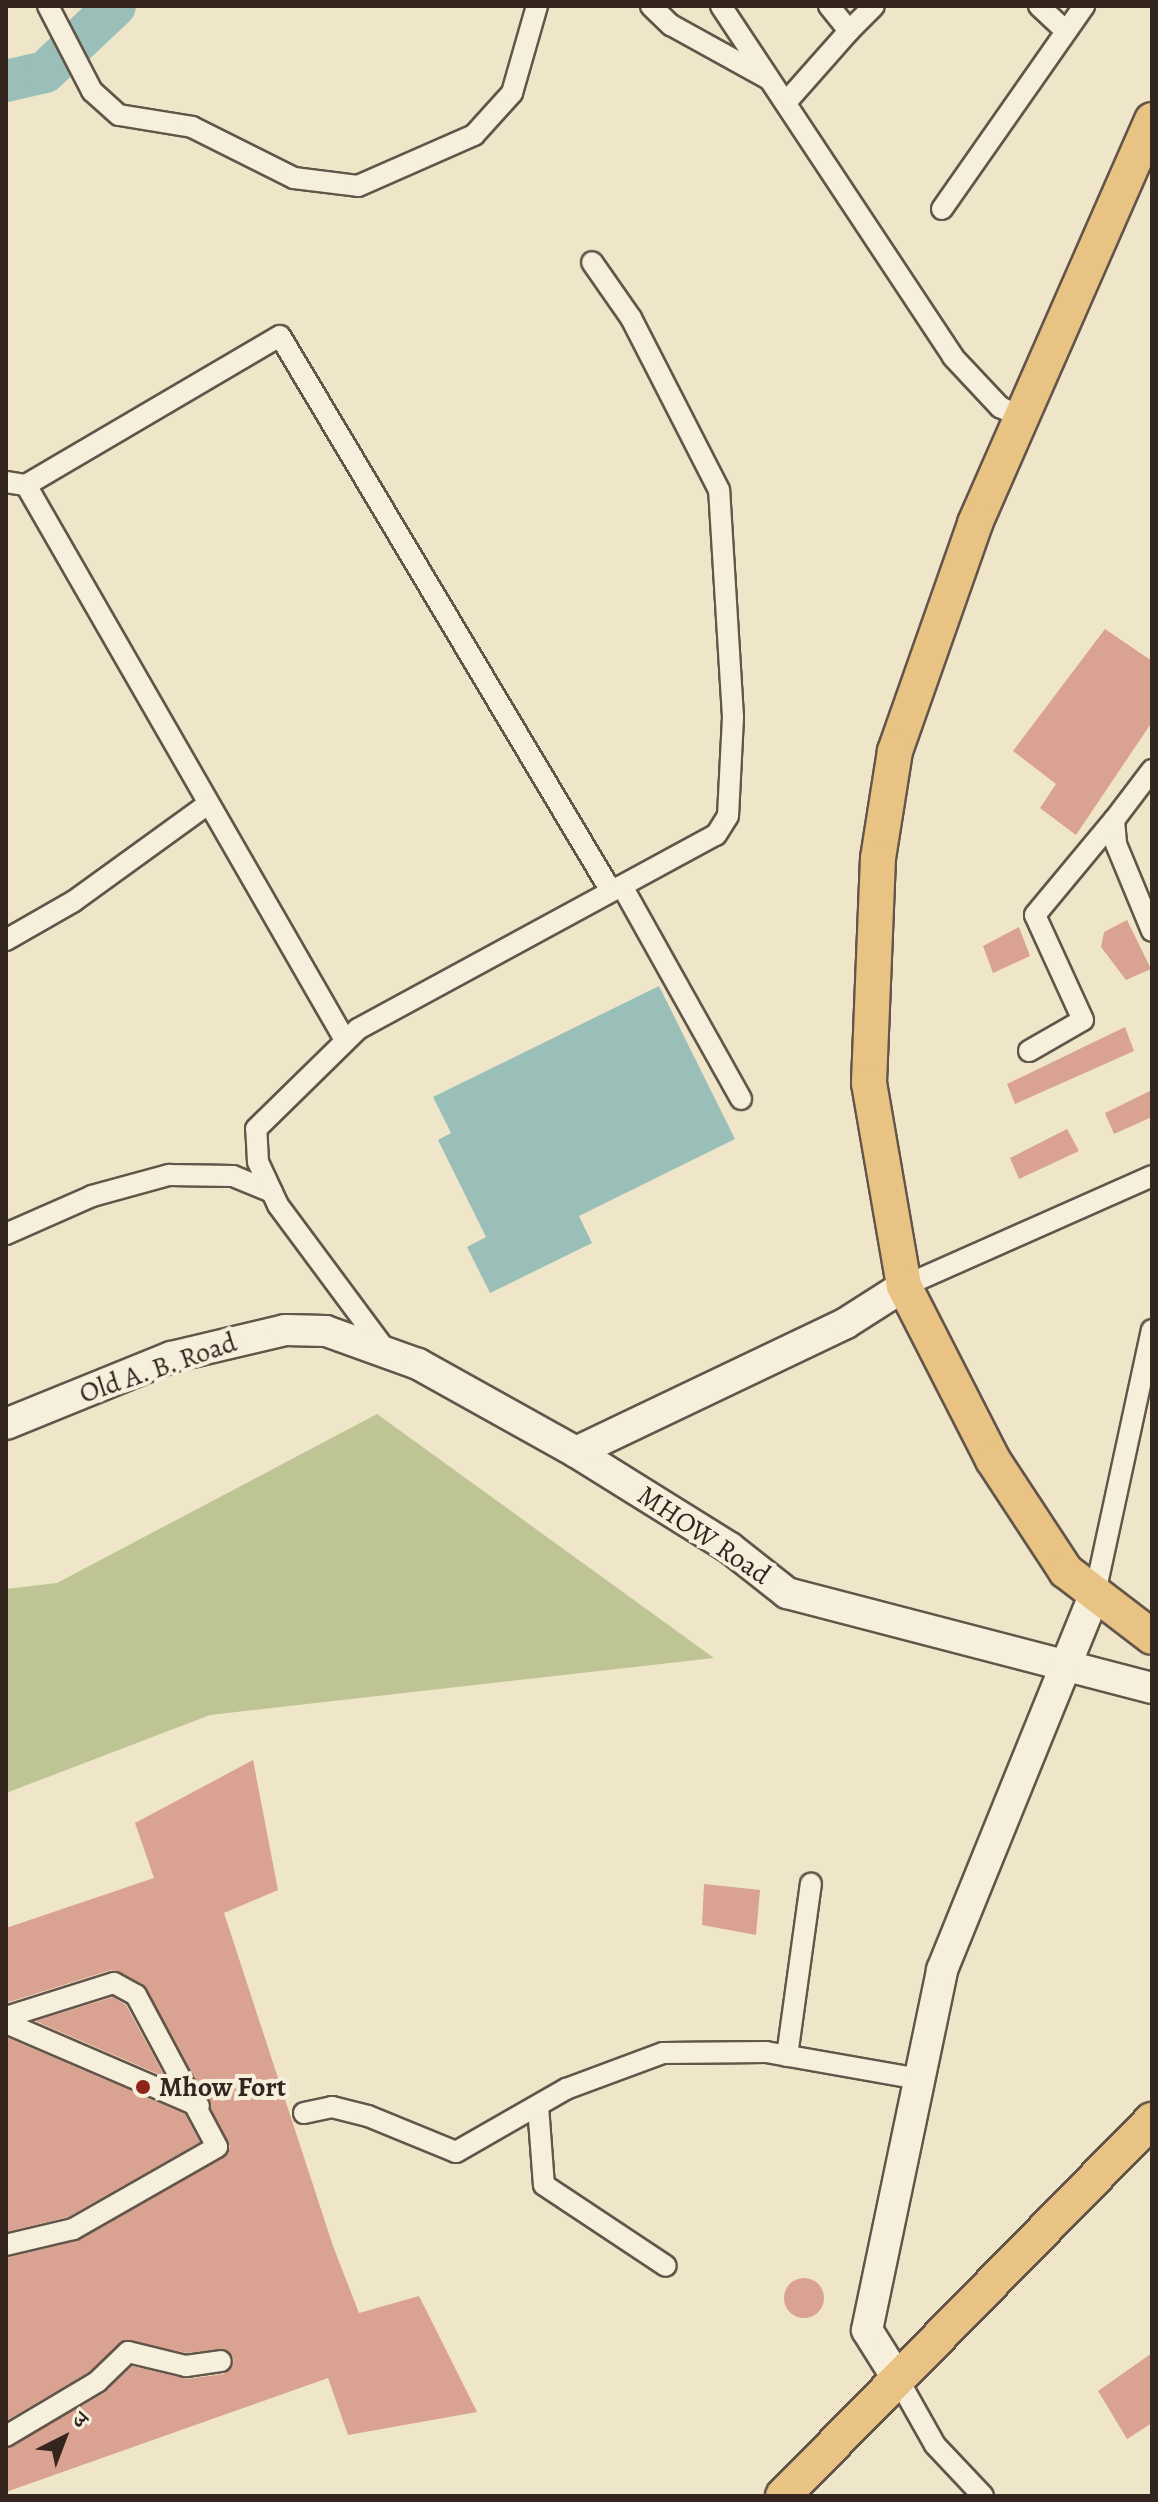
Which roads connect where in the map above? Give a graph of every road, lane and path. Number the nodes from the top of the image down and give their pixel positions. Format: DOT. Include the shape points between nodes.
graph roads {
  1 [pos="48,6"];
  2 [pos="537,6"];
  3 [pos="651,6"];
  4 [pos="721,6"];
  5 [pos="829,6"];
  6 [pos="874,6"];
  7 [pos="1039,6"];
  8 [pos="1084,6"];
  9 [pos="849,31"];
  10 [pos="1066,31"];
  11 [pos="774,82"];
  12 [pos="788,100"];
  13 [pos="1152,120"];
  14 [pos="942,209"];
  15 [pos="592,262"];
  16 [pos="1023,418"];
  17 [pos="16,483"];
  18 [pos="1152,770"];
  19 [pos="208,804"];
  20 [pos="1114,820"];
  21 [pos="617,888"];
  22 [pos="1152,931"];
  23 [pos="6,940"];
  24 [pos="345,1040"];
  25 [pos="1029,1051"];
  26 [pos="741,1099"];
  27 [pos="1152,1176"];
  28 [pos="272,1192"];
  29 [pos="6,1234"];
  30 [pos="904,1286"];
  31 [pos="1152,1330"];
  32 [pos="374,1347"];
  33 [pos="6,1424"];
  34 [pos="576,1452"];
  35 [pos="1095,1593"];
  36 [pos="1152,1637"];
  37 [pos="1070,1668"];
  38 [pos="1152,1688"];
  39 [pos="811,1884"];
  40 [pos="6,2017"];
  41 [pos="6,2023"];
  42 [pos="787,2056"];
  43 [pos="919,2079"];
  44 [pos="199,2106"];
  45 [pos="538,2106"];
  46 [pos="304,2113"];
  47 [pos="1152,2120"];
  48 [pos="6,2245"];
  49 [pos="666,2266"];
  50 [pos="221,2361"];
  51 [pos="899,2381"];
  52 [pos="6,2436"];
  53 [pos="783,2496"];
  54 [pos="983,2496"];
  1 -- 2 [label="street" via="92,91 119,115 203,131 294,178 358,186 474,135 512,93"];
  3 -- 11 [label="street" via="671,25"];
  4 -- 11 [label="street"];
  5 -- 9 [label="street"];
  6 -- 9 [label="street"];
  7 -- 10 [label="street"];
  8 -- 10 [label="street"];
  9 -- 12 [label="street"];
  10 -- 14 [label="street"];
  11 -- 12 [label="street"];
  12 -- 16 [label="street" via="953,357 1000,407"];
  13 -- 16 [label="main road"];
  15 -- 21 [label="street" via="631,318 719,490 733,717 728,816 716,835"];
  16 -- 30 [label="main road" via="975,524 895,751 878,858 869,1083"];
  17 -- 19 [label="street"];
  17 -- 21 [label="street" via="280,336"];
  18 -- 20 [label="street"];
  19 -- 23 [label="street" via="74,901"];
  19 -- 24 [label="street"];
  20 -- 22 [label="street" via="1116,844"];
  20 -- 25 [label="street" via="1035,915 1083,1020"];
  21 -- 24 [label="street"];
  21 -- 26 [label="street"];
  24 -- 28 [label="street" via="256,1129 258,1162"];
  27 -- 30 [label="street"];
  28 -- 29 [label="street" via="233,1176 169,1175 92,1196"];
  28 -- 32 [label="street"];
  30 -- 34 [label="main road" via="846,1323"];
  30 -- 35 [label="main road" via="993,1460 1066,1571"];
  31 -- 35 [label="street"];
  32 -- 33 [label="main road, Old A. B. Road" via="326,1331 239,1338 171,1357"];
  32 -- 34 [label="main road, MHOW Road"];
  34 -- 37 [label="main road, MHOW Road" via="787,1593"];
  35 -- 36 [label="main road"];
  35 -- 37 [label="main road"];
  37 -- 38 [label="main road, MHOW Road"];
  37 -- 43 [label="main road" via="942,1970"];
  39 -- 42 [label="street"];
  40 -- 44 [label="street" via="114,1983 143,2005"];
  41 -- 44 [label="street"];
  42 -- 43 [label="street"];
  42 -- 45 [label="street" via="663,2053 617,2066"];
  43 -- 51 [label="main road" via="867,2330"];
  44 -- 48 [label="street" via="217,2147 197,2164 73,2229"];
  45 -- 46 [label="street" via="456,2152 368,2116 332,2107"];
  45 -- 49 [label="street" via="544,2185"];
  47 -- 51 [label="main road"];
  50 -- 52 [label="street" via="186,2366 128,2352 97,2382"];
  51 -- 53 [label="main road"];
  51 -- 54 [label="street" via="935,2445"];
}
